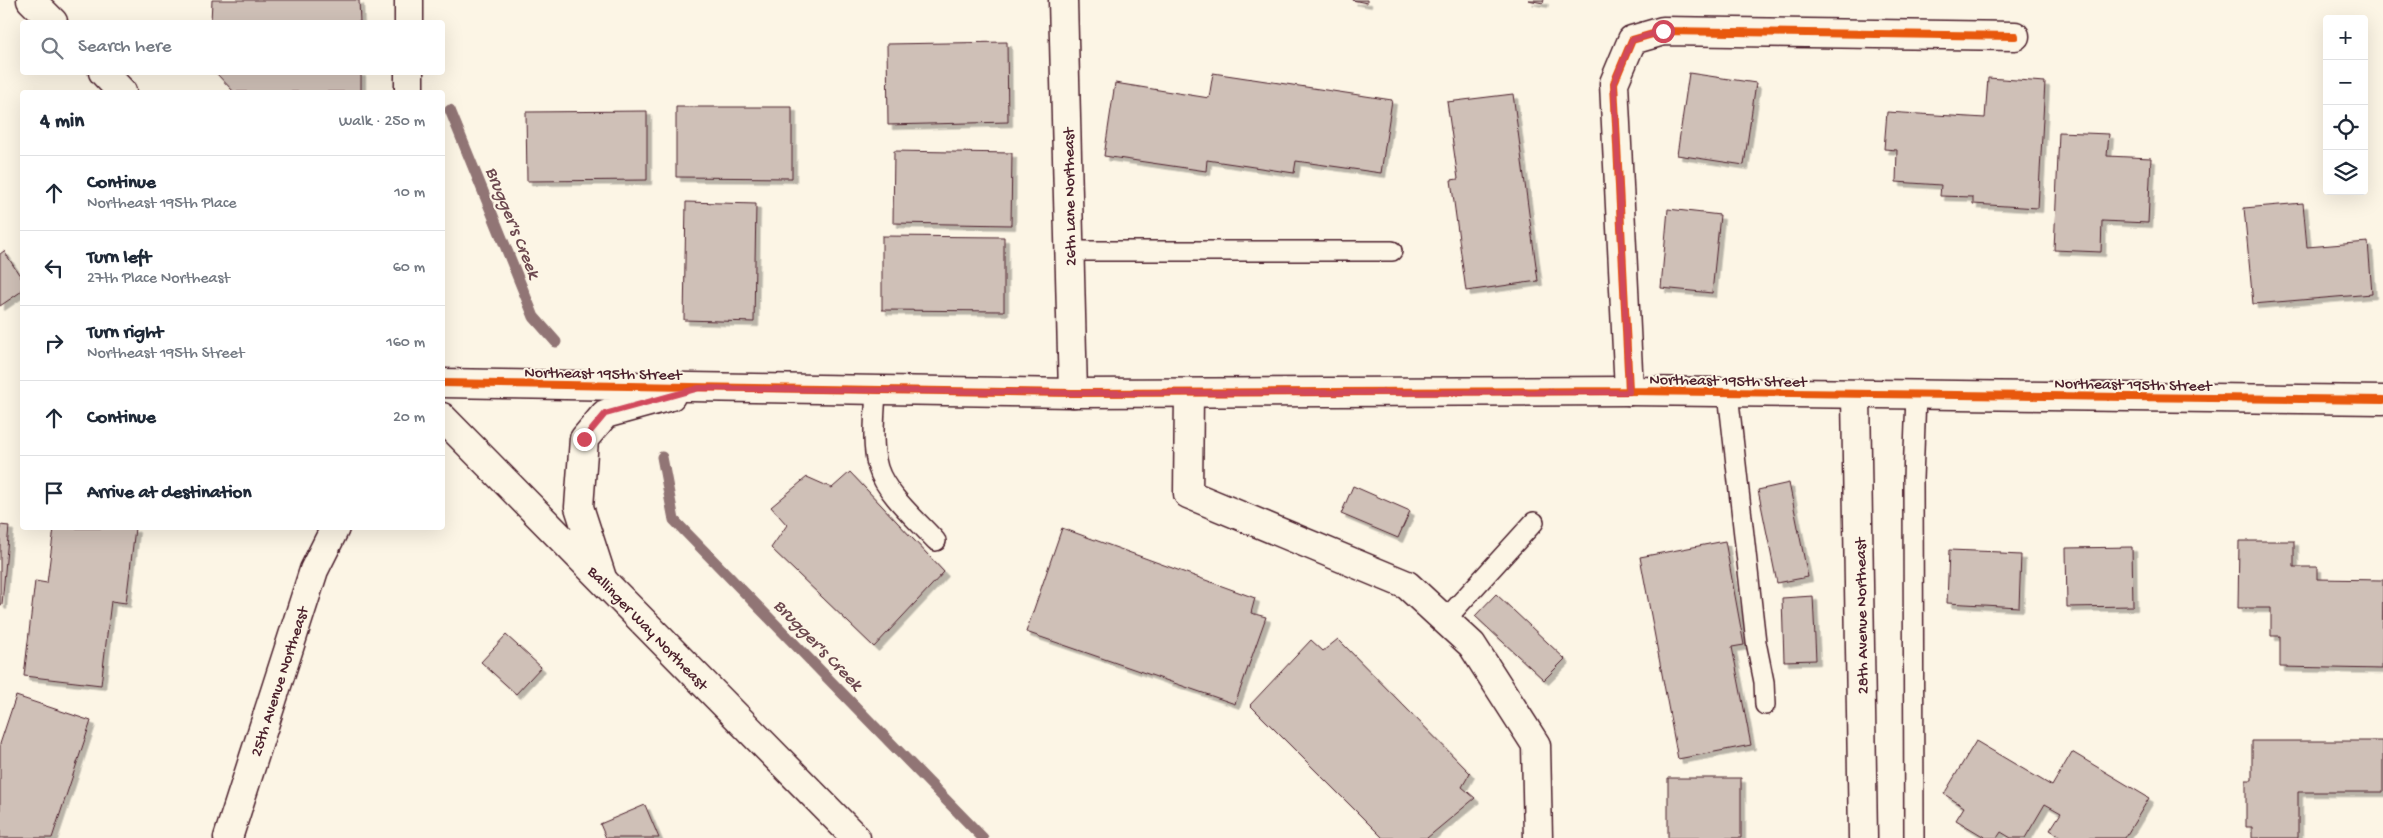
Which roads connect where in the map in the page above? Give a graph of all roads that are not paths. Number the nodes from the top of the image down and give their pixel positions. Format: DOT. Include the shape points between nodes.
graph roads {
  1 [pos="409,0"];
  2 [pos="1063,0"];
  3 [pos="409,20"];
  4 [pos="2014,36"];
  5 [pos="106,75"];
  6 [pos="409,75"];
  7 [pos="120,90"];
  8 [pos="409,90"];
  9 [pos="1070,251"];
  10 [pos="1392,251"];
  11 [pos="445,383"];
  12 [pos="699,388"];
  13 [pos="876,390"];
  14 [pos="1629,392"];
  15 [pos="1073,393"];
  16 [pos="1189,393"];
  17 [pos="1728,393"];
  18 [pos="1856,395"];
  19 [pos="1916,395"];
  20 [pos="2383,400"];
  21 [pos="445,420"];
  22 [pos="1534,522"];
  23 [pos="334,530"];
  24 [pos="936,541"];
  25 [pos="602,578"];
  26 [pos="1445,620"];
  27 [pos="1765,705"];
  28 [pos="228,838"];
  29 [pos="856,838"];
  30 [pos="1538,838"];
  31 [pos="1864,838"];
  32 [pos="1914,838"];
  1 -- 3 [label="street"];
  2 -- 9 [label="street, 26th Lane Northeast"];
  4 -- 14 [label="street" via="1663,31 1632,40 1614,83"];
  5 -- 7 [label="street"];
  6 -- 8 [label="street"];
  9 -- 10 [label="lane"];
  9 -- 15 [label="street, 26th Lane Northeast"];
  11 -- 12 [label="street, Northeast 195th Street"];
  12 -- 13 [label="street, Northeast 195th Street"];
  12 -- 25 [label="street" via="605,414 584,439 579,507"];
  13 -- 15 [label="street, Northeast 195th Street"];
  13 -- 24 [label="lane" via="875,450 878,469 887,488"];
  14 -- 16 [label="street, Northeast 195th Street"];
  14 -- 17 [label="street, Northeast 195th Street"];
  15 -- 16 [label="street, Northeast 195th Street"];
  16 -- 26 [label="street" via="1188,494 1407,585"];
  17 -- 18 [label="street, Northeast 195th Street"];
  17 -- 27 [label="lane"];
  18 -- 19 [label="street, Northeast 195th Street"];
  18 -- 31 [label="street, 28th Avenue Northeast"];
  19 -- 20 [label="street, Northeast 195th Street"];
  19 -- 32 [label="lane" via="1913,479"];
  21 -- 25 [label="street, Ballinger Way Northeast"];
  22 -- 26 [label="lane"];
  23 -- 28 [label="street, 25th Avenue Northeast" via="314,570"];
  25 -- 29 [label="street, Ballinger Way Northeast"];
  26 -- 30 [label="street" via="1472,645 1536,745"];
}
